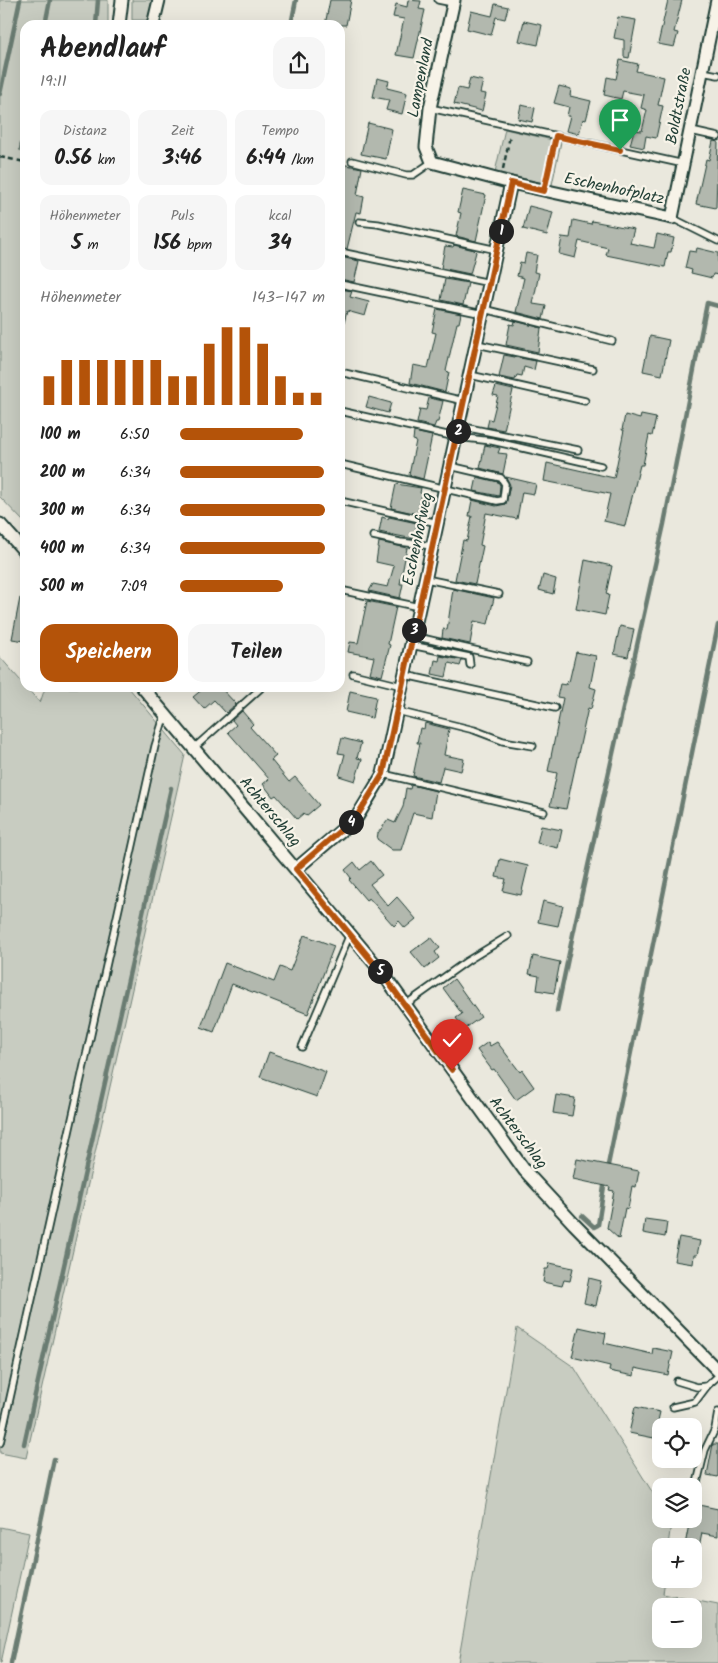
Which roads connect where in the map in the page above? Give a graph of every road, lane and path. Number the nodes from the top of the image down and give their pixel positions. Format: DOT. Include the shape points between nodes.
graph roads {
  1 [pos="122,0"];
  2 [pos="159,0"];
  3 [pos="438,0"];
  4 [pos="717,0"];
  5 [pos="454,2"];
  6 [pos="120,20"];
  7 [pos="154,20"];
  8 [pos="702,72"];
  9 [pos="718,75"];
  10 [pos="430,108"];
  11 [pos="512,126"];
  12 [pos="691,131"];
  13 [pos="556,136"];
  14 [pos="718,137"];
  15 [pos="0,157"];
  16 [pos="20,161"];
  17 [pos="352,161"];
  18 [pos="432,162"];
  19 [pos="684,164"];
  20 [pos="506,182"];
  21 [pos="544,191"];
  22 [pos="672,218"];
  23 [pos="359,222"];
  24 [pos="718,241"];
  25 [pos="497,250"];
  26 [pos="345,253"];
  27 [pos="490,283"];
  28 [pos="345,285"];
  29 [pos="483,312"];
  30 [pos="612,342"];
  31 [pos="477,344"];
  32 [pos="594,370"];
  33 [pos="345,373"];
  34 [pos="470,375"];
  35 [pos="464,401"];
  36 [pos="586,401"];
  37 [pos="345,412"];
  38 [pos="457,431"];
  39 [pos="578,450"];
  40 [pos="345,465"];
  41 [pos="450,466"];
  42 [pos="601,466"];
  43 [pos="445,488"];
  44 [pos="345,502"];
  45 [pos="438,523"];
  46 [pos="0,524"];
  47 [pos="373,536"];
  48 [pos="20,546"];
  49 [pos="433,546"];
  50 [pos="426,578"];
  51 [pos="345,591"];
  52 [pos="499,594"];
  53 [pos="419,607"];
  54 [pos="412,641"];
  55 [pos="527,662"];
  56 [pos="470,665"];
  57 [pos="353,674"];
  58 [pos="403,680"];
  59 [pos="146,692"];
  60 [pos="257,692"];
  61 [pos="555,708"];
  62 [pos="397,711"];
  63 [pos="165,714"];
  64 [pos="533,746"];
  65 [pos="194,748"];
  66 [pos="383,774"];
  67 [pos="544,812"];
  68 [pos="296,869"];
  69 [pos="350,934"];
  70 [pos="508,936"];
  71 [pos="405,1005"];
  72 [pos="302,1047"];
  73 [pos="718,1371"];
  74 [pos="718,1376"];
  75 [pos="677,1381"];
  76 [pos="707,1386"];
  77 [pos="673,1407"];
  78 [pos="718,1412"];
  79 [pos="0,1443"];
  80 [pos="698,1478"];
  1 -- 6 [label="street"];
  2 -- 7 [label="street"];
  3 -- 5 [label="lane"];
  4 -- 8 [label="street, Boldtstraße"];
  5 -- 10 [label="street, Lampenland"];
  8 -- 9 [label="lane"];
  8 -- 12 [label="street, Boldtstraße"];
  10 -- 11 [label="lane"];
  10 -- 18 [label="street, Lampenland" via="426,147"];
  11 -- 13 [label="lane"];
  11 -- 20 [label="path"];
  12 -- 14 [label="lane"];
  12 -- 19 [label="street, Boldtstraße"];
  13 -- 19 [label="lane"];
  13 -- 21 [label="path"];
  15 -- 16 [label="path"];
  17 -- 18 [label="lane" via="406,175 413,175"];
  18 -- 20 [label="street, Eschenhofplatz"];
  19 -- 22 [label="street, Boldtstraße"];
  20 -- 21 [label="street, Eschenhofplatz"];
  20 -- 25 [label="street, Eschenhofweg"];
  21 -- 22 [label="street, Eschenhofplatz"];
  22 -- 24 [label="lane"];
  23 -- 25 [label="lane"];
  25 -- 27 [label="street, Eschenhofweg"];
  26 -- 27 [label="lane"];
  27 -- 29 [label="street, Eschenhofweg"];
  28 -- 29 [label="lane"];
  29 -- 30 [label="lane"];
  29 -- 31 [label="street, Eschenhofweg"];
  31 -- 32 [label="lane"];
  31 -- 34 [label="street, Eschenhofweg"];
  33 -- 35 [label="lane"];
  34 -- 35 [label="street, Eschenhofweg"];
  34 -- 36 [label="lane"];
  35 -- 38 [label="street, Eschenhofweg"];
  37 -- 38 [label="lane"];
  38 -- 39 [label="lane"];
  38 -- 41 [label="street, Eschenhofweg"];
  38 -- 42 [label="lane"];
  40 -- 43 [label="lane"];
  41 -- 43 [label="street, Eschenhofweg"];
  41 -- 43 [label="lane" via="501,478 505,484 505,496 504,500 497,501"];
  43 -- 45 [label="street, Eschenhofweg"];
  44 -- 45 [label="lane"];
  45 -- 49 [label="street, Eschenhofweg"];
  46 -- 48 [label="street"];
  47 -- 49 [label="lane"];
  49 -- 50 [label="street, Eschenhofweg"];
  50 -- 52 [label="lane"];
  50 -- 53 [label="street, Eschenhofweg"];
  51 -- 53 [label="lane"];
  53 -- 54 [label="street, Eschenhofweg"];
  54 -- 55 [label="lane"];
  54 -- 56 [label="lane" via="469,657"];
  54 -- 58 [label="street, Eschenhofweg"];
  57 -- 58 [label="lane"];
  58 -- 61 [label="lane"];
  58 -- 62 [label="street, Eschenhofweg"];
  59 -- 63 [label="street, Achterschlag"];
  60 -- 65 [label="lane"];
  62 -- 64 [label="lane" via="474,730 503,741"];
  62 -- 66 [label="street, Eschenhofweg"];
  63 -- 65 [label="street, Achterschlag"];
  63 -- 79 [label="lane" via="155,746"];
  65 -- 68 [label="street, Achterschlag"];
  66 -- 67 [label="lane"];
  66 -- 68 [label="street, Eschenhofweg" via="357,816"];
  68 -- 69 [label="street, Achterschlag"];
  69 -- 71 [label="street, Achterschlag"];
  69 -- 72 [label="lane"];
  70 -- 71 [label="lane"];
  71 -- 73 [label="street, Achterschlag" via="525,1171"];
  74 -- 76 [label="lane"];
  75 -- 76 [label="lane"];
  76 -- 77 [label="lane" via="695,1402"];
  78 -- 80 [label="lane"];
}
